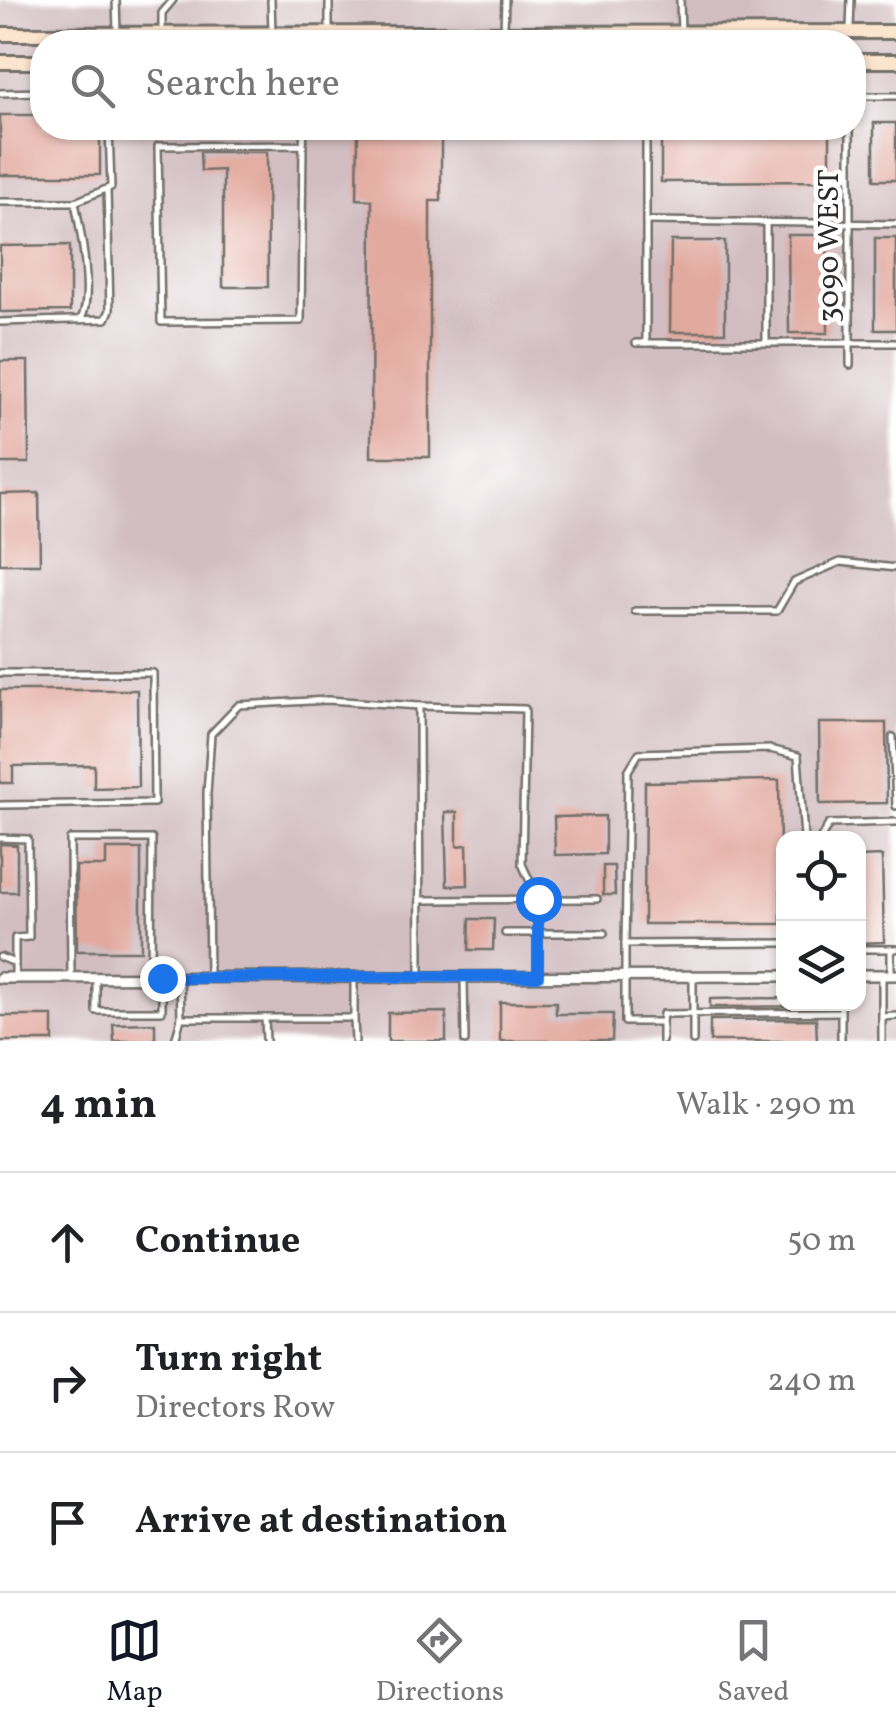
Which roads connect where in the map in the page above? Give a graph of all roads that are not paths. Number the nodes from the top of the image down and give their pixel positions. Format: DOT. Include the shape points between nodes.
graph roads {
  1 [pos="116,0"];
  2 [pos="173,0"];
  3 [pos="271,0"];
  4 [pos="329,0"];
  5 [pos="506,0"];
  6 [pos="680,0"];
  7 [pos="851,0"];
  8 [pos="117,30"];
  9 [pos="161,30"];
  10 [pos="272,30"];
  11 [pos="329,30"];
  12 [pos="504,30"];
  13 [pos="681,30"];
  14 [pos="850,30"];
  15 [pos="896,32"];
  16 [pos="0,34"];
  17 [pos="30,34"];
  18 [pos="866,36"];
  19 [pos="896,60"];
  20 [pos="866,61"];
  21 [pos="0,62"];
  22 [pos="30,62"];
  23 [pos="30,92"];
  24 [pos="0,93"];
  25 [pos="866,96"];
  26 [pos="896,96"];
  27 [pos="109,140"];
  28 [pos="304,140"];
  29 [pos="646,140"];
  30 [pos="850,140"];
  31 [pos="304,145"];
  32 [pos="107,189"];
  33 [pos="0,202"];
  34 [pos="74,202"];
  35 [pos="646,221"];
  36 [pos="766,222"];
  37 [pos="850,224"];
  38 [pos="896,224"];
  39 [pos="81,319"];
  40 [pos="0,322"];
  41 [pos="636,343"];
  42 [pos="646,343"];
  43 [pos="766,343"];
  44 [pos="850,343"];
  45 [pos="896,343"];
  46 [pos="850,364"];
  47 [pos="896,568"];
  48 [pos="635,611"];
  49 [pos="0,673"];
  50 [pos="419,706"];
  51 [pos="893,737"];
  52 [pos="0,805"];
  53 [pos="896,806"];
  54 [pos="896,822"];
  55 [pos="803,831"];
  56 [pos="826,831"];
  57 [pos="0,838"];
  58 [pos="598,898"];
  59 [pos="538,899"];
  60 [pos="419,900"];
  61 [pos="538,933"];
  62 [pos="604,933"];
  63 [pos="505,934"];
  64 [pos="776,942"];
  65 [pos="625,944"];
  66 [pos="866,949"];
  67 [pos="893,949"];
  68 [pos="0,956"];
  69 [pos="15,963"];
  70 [pos="890,975"];
  71 [pos="538,976"];
  72 [pos="625,976"];
  73 [pos="693,976"];
  74 [pos="776,976"];
  75 [pos="354,977"];
  76 [pos="420,977"];
  77 [pos="464,977"];
  78 [pos="0,978"];
  79 [pos="15,978"];
  80 [pos="71,978"];
  81 [pos="96,978"];
  82 [pos="157,978"];
  83 [pos="180,978"];
  84 [pos="209,978"];
  85 [pos="841,1012"];
  86 [pos="693,1014"];
  87 [pos="882,1016"];
  88 [pos="896,1016"];
  89 [pos="180,1018"];
  90 [pos="265,1018"];
  91 [pos="354,1018"];
  92 [pos="662,1022"];
  93 [pos="175,1041"];
  94 [pos="266,1041"];
  95 [pos="354,1041"];
  96 [pos="465,1041"];
  97 [pos="662,1041"];
  98 [pos="692,1041"];
  99 [pos="841,1041"];
  100 [pos="882,1041"];
  1 -- 8 [label="lane"];
  2 -- 9 [label="lane" via="162,13"];
  3 -- 10 [label="lane"];
  4 -- 11 [label="lane"];
  5 -- 12 [label="lane"];
  6 -- 13 [label="lane"];
  7 -- 14 [label="lane"];
  15 -- 18 [label="main road"];
  16 -- 17 [label="main road"];
  19 -- 20 [label="main road"];
  21 -- 22 [label="main road"];
  23 -- 24 [label="lane"];
  25 -- 26 [label="lane"];
  27 -- 32 [label="lane"];
  28 -- 31 [label="lane"];
  29 -- 35 [label="lane"];
  30 -- 37 [label="lane, 3090 WEST"];
  31 -- 31 [label="lane" via="300,321 161,322 158,146"];
  32 -- 34 [label="lane"];
  32 -- 39 [label="lane" via="110,310 106,319"];
  33 -- 34 [label="lane"];
  34 -- 39 [label="lane" via="84,273"];
  35 -- 36 [label="lane"];
  35 -- 42 [label="lane"];
  36 -- 37 [label="lane"];
  36 -- 43 [label="lane"];
  37 -- 38 [label="lane"];
  37 -- 44 [label="lane, 3090 WEST"];
  39 -- 40 [label="lane"];
  41 -- 42 [label="lane"];
  42 -- 43 [label="lane"];
  43 -- 44 [label="lane"];
  44 -- 45 [label="lane"];
  44 -- 46 [label="lane, 3090 WEST"];
  47 -- 48 [label="lane" via="840,562 794,582 777,611"];
  49 -- 52 [label="lane" via="154,674 154,803"];
  50 -- 59 [label="lane" via="525,709 522,864"];
  50 -- 60 [label="lane"];
  50 -- 84 [label="lane" via="253,701 223,717 211,734 207,794"];
  51 -- 53 [label="lane"];
  54 -- 56 [label="lane" via="830,824"];
  55 -- 65 [label="lane" via="798,756 770,749 639,753 628,771"];
  57 -- 69 [label="lane" via="28,838 29,938 15,938"];
  58 -- 59 [label="lane"];
  59 -- 60 [label="lane"];
  59 -- 61 [label="lane"];
  60 -- 76 [label="lane"];
  61 -- 62 [label="lane"];
  61 -- 63 [label="lane"];
  61 -- 71 [label="lane"];
  64 -- 65 [label="lane"];
  65 -- 72 [label="lane"];
  66 -- 67 [label="lane"];
  67 -- 70 [label="lane"];
  68 -- 69 [label="lane"];
  69 -- 79 [label="lane"];
  70 -- 87 [label="lane"];
  71 -- 72 [label="street"];
  71 -- 77 [label="street"];
  72 -- 73 [label="street"];
  72 -- 92 [label="lane" via="625,1022"];
  73 -- 74 [label="street"];
  73 -- 86 [label="lane"];
  75 -- 76 [label="street"];
  75 -- 84 [label="street"];
  75 -- 91 [label="lane"];
  76 -- 77 [label="street"];
  77 -- 96 [label="lane"];
  78 -- 79 [label="street"];
  79 -- 80 [label="street"];
  80 -- 81 [label="street"];
  80 -- 82 [label="lane" via="70,839 152,838"];
  81 -- 82 [label="street"];
  81 -- 82 [label="lane" via="96,1011 162,1011"];
  82 -- 83 [label="street"];
  83 -- 84 [label="street"];
  83 -- 89 [label="lane"];
  85 -- 86 [label="lane"];
  85 -- 99 [label="lane"];
  86 -- 92 [label="lane" via="662,1014"];
  86 -- 98 [label="lane"];
  87 -- 88 [label="lane"];
  87 -- 100 [label="lane"];
  89 -- 90 [label="lane"];
  89 -- 93 [label="lane"];
  90 -- 91 [label="lane"];
  90 -- 94 [label="lane"];
  91 -- 95 [label="lane"];
  92 -- 97 [label="lane"];
}
